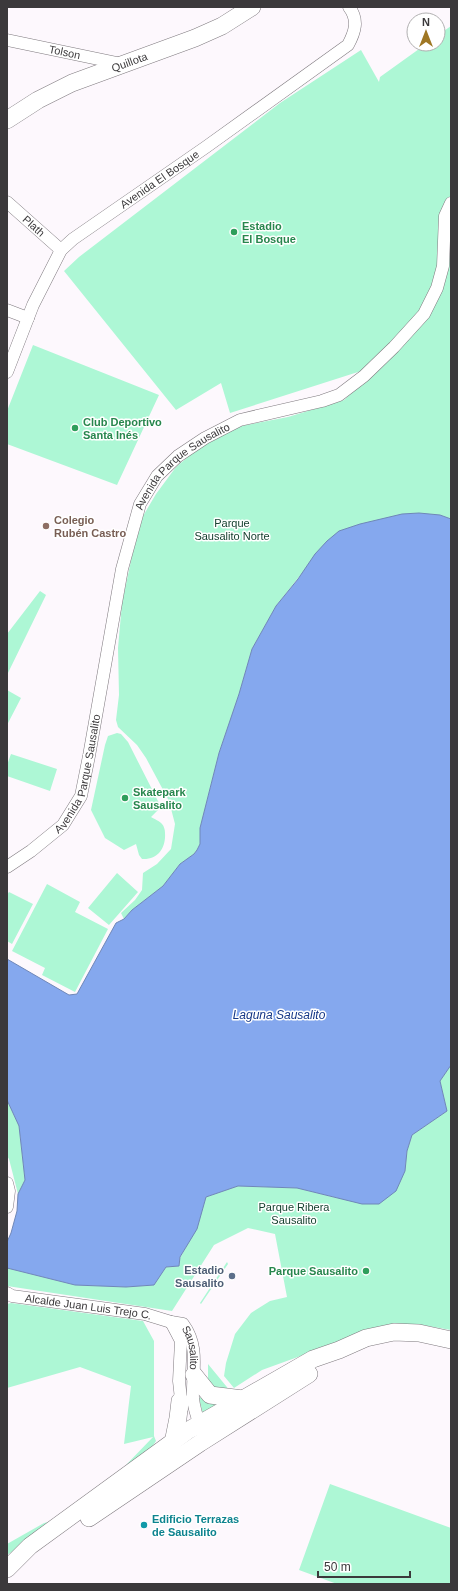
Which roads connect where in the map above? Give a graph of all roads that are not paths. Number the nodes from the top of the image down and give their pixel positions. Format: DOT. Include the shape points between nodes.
graph roads {
  1 [pos="252,7"];
  2 [pos="349,7"];
  3 [pos="7,40"];
  4 [pos="122,64"];
  5 [pos="7,120"];
  6 [pos="7,202"];
  7 [pos="451,203"];
  8 [pos="62,250"];
  9 [pos="7,310"];
  10 [pos="28,318"];
  11 [pos="7,372"];
  12 [pos="7,868"];
  13 [pos="7,1183"];
  14 [pos="7,1207"];
  15 [pos="7,1293"];
  16 [pos="171,1322"];
  17 [pos="451,1340"];
  18 [pos="340,1350"];
  19 [pos="194,1375"];
  20 [pos="243,1399"];
  21 [pos="180,1401"];
  22 [pos="196,1433"];
  23 [pos="173,1443"];
  24 [pos="9,1567"];
  1 -- 4 [label="main road, Quillota" via="222,26"];
  2 -- 8 [label="street, Avenida El Bosque" via="356,24 354,35 348,45 206,148 73,239"];
  3 -- 4 [label="street, Tolson"];
  4 -- 5 [label="main road, Quillota" via="72,83 38,100"];
  6 -- 8 [label="street, Plath"];
  7 -- 12 [label="street, Avenida Parque Sausalito" via="445,216 442,266 437,288 424,314 364,376 339,395 240,420 178,456 158,476 140,504 122,569 81,796 63,825"];
  8 -- 10 [label="street, Avenida El Bosque"];
  9 -- 10 [label="street"];
  10 -- 11 [label="street, Avenida El Bosque"];
  13 -- 14 [label="street"];
  15 -- 16 [label="street, Alcalde Juan Luis Trejo C." via="12,1296 144,1314"];
  16 -- 19 [label="street, Sausalito" via="183,1324 189,1332 194,1353"];
  16 -- 21 [label="street, Sausalito" via="181,1341"];
  17 -- 18 [label="main road" via="418,1333 394,1332 366,1338"];
  18 -- 20 [label="main road" via="313,1359"];
  18 -- 22 [label="main road" via="318,1368"];
  19 -- 20 [label="main road" via="210,1395"];
  19 -- 22 [label="street, Sausalito"];
  20 -- 22 [label="main road"];
  21 -- 22 [label="street, Sausalito" via="184,1417"];
  21 -- 23 [label="main road"];
  22 -- 23 [label="main road"];
  22 -- 24 [label="main road" via="36,1555"];
  23 -- 24 [label="main road" via="30,1546"];
}
